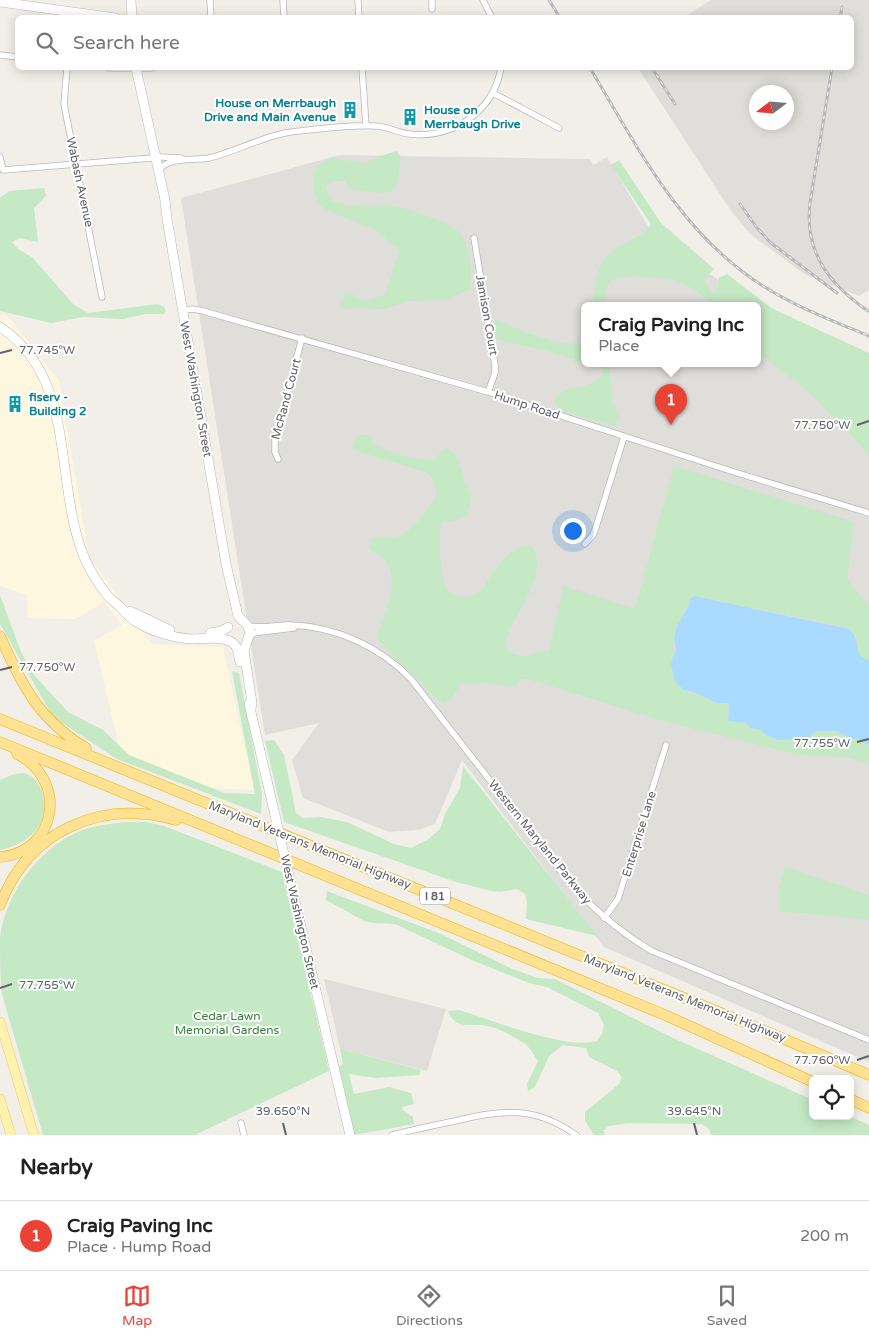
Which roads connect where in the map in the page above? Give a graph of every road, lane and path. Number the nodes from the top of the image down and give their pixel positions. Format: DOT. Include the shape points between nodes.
graph roads {
  1 [pos="131,0"];
  2 [pos="210,0"];
  3 [pos="283,0"];
  4 [pos="358,0"];
  5 [pos="432,0"];
  6 [pos="482,0"];
  7 [pos="0,2"];
  8 [pos="432,9"];
  9 [pos="94,15"];
  10 [pos="132,15"];
  11 [pos="211,15"];
  12 [pos="284,15"];
  13 [pos="359,15"];
  14 [pos="490,15"];
  15 [pos="0,55"];
  16 [pos="15,57"];
  17 [pos="67,70"];
  18 [pos="136,70"];
  19 [pos="362,70"];
  20 [pos="501,70"];
  21 [pos="493,93"];
  22 [pos="366,126"];
  23 [pos="560,128"];
  24 [pos="0,157"];
  25 [pos="154,157"];
  26 [pos="188,160"];
  27 [pos="76,164"];
  28 [pos="159,170"];
  29 [pos="166,213"];
  30 [pos="474,238"];
  31 [pos="102,297"];
  32 [pos="182,310"];
  33 [pos="0,327"];
  34 [pos="302,338"];
  35 [pos="488,392"];
  36 [pos="624,436"];
  37 [pos="278,459"];
  38 [pos="869,513"];
  39 [pos="585,544"];
  40 [pos="226,564"];
  41 [pos="121,608"];
  42 [pos="245,623"];
  43 [pos="229,626"];
  44 [pos="301,627"];
  45 [pos="0,636"];
  46 [pos="248,639"];
  47 [pos="231,642"];
  48 [pos="251,708"];
  49 [pos="0,719"];
  50 [pos="0,742"];
  51 [pos="666,745"];
  52 [pos="0,746"];
  53 [pos="145,777"];
  54 [pos="273,853"];
  55 [pos="0,857"];
  56 [pos="0,905"];
  57 [pos="604,918"];
  58 [pos="0,1022"];
  59 [pos="869,1040"];
  60 [pos="869,1075"];
  61 [pos="809,1080"];
  62 [pos="0,1099"];
  63 [pos="854,1101"];
  64 [pos="869,1108"];
  65 [pos="0,1112"];
  66 [pos="242,1123"];
  67 [pos="7,1135"];
  68 [pos="11,1135"];
  69 [pos="34,1135"];
  70 [pos="244,1135"];
  71 [pos="350,1135"];
  72 [pos="392,1135"];
  73 [pos="576,1135"];
  1 -- 10 [label="main road"];
  2 -- 11 [label="street"];
  3 -- 12 [label="street"];
  4 -- 13 [label="street"];
  5 -- 8 [label="street"];
  6 -- 14 [label="street"];
  7 -- 9 [label="main road"];
  15 -- 16 [label="street"];
  17 -- 27 [label="street, Wabash Avenue" via="64,104"];
  18 -- 25 [label="main road, West Washington Street"];
  19 -- 22 [label="street"];
  20 -- 21 [label="street"];
  21 -- 22 [label="street" via="474,116 448,129 410,134"];
  21 -- 23 [label="street"];
  22 -- 26 [label="street" via="290,132 208,158"];
  24 -- 27 [label="street" via="3,170"];
  25 -- 26 [label="street"];
  25 -- 27 [label="street"];
  25 -- 28 [label="main road, West Washington Street"];
  25 -- 29 [label="main road, West Washington Street" via="160,200"];
  26 -- 28 [label="street" via="168,163"];
  27 -- 31 [label="street, Wabash Avenue"];
  28 -- 29 [label="main road, West Washington Street"];
  29 -- 32 [label="main road, West Washington Street"];
  30 -- 35 [label="street, Jamison Court" via="495,365"];
  32 -- 34 [label="street, Hump Road" via="203,310"];
  32 -- 40 [label="main road, West Washington Street"];
  33 -- 41 [label="main road" via="28,352 47,382 81,549 98,583"];
  34 -- 35 [label="street, Hump Road"];
  34 -- 37 [label="street, McRand Court" via="275,439"];
  35 -- 36 [label="street, Hump Road"];
  36 -- 38 [label="street, Hump Road"];
  36 -- 39 [label="street" via="596,527"];
  40 -- 42 [label="main road, West Washington Street" via="238,616"];
  40 -- 43 [label="main road, West Washington Street" via="232,612"];
  41 -- 43 [label="main road" via="182,633 218,633"];
  41 -- 47 [label="main road" via="139,623 160,632 187,638 219,637"];
  42 -- 43 [label="main road" via="237,621"];
  42 -- 44 [label="street, Western Maryland Parkway" via="255,627 280,624"];
  42 -- 46 [label="main road" via="250,632"];
  43 -- 47 [label="main road" via="227,634"];
  44 -- 46 [label="street, Western Maryland Parkway" via="254,633"];
  44 -- 57 [label="street, Western Maryland Parkway" via="351,638 376,650 401,669 562,873"];
  45 -- 53 [label="highway" via="26,690 47,718 72,740"];
  46 -- 47 [label="main road" via="240,644"];
  46 -- 48 [label="main road, West Washington Street" via="244,654"];
  47 -- 48 [label="main road, West Washington Street" via="238,651"];
  48 -- 71 [label="main road, West Washington Street, bridge"];
  49 -- 53 [label="highway, Maryland Veterans Memorial Highway / I 81"];
  50 -- 54 [label="highway, Maryland Veterans Memorial Highway / I 81"];
  51 -- 57 [label="street, Enterprise Lane" via="618,899"];
  52 -- 55 [label="highway" via="23,757 38,770 47,786 50,803 47,821 38,838 22,851"];
  53 -- 60 [label="highway, Maryland Veterans Memorial Highway / I 81"];
  54 -- 56 [label="highway" via="161,816 138,812 101,816 68,828 40,848 14,877"];
  54 -- 61 [label="highway, Maryland Veterans Memorial Highway / I 81" via="656,1011"];
  57 -- 59 [label="street, Western Maryland Parkway" via="659,954"];
  58 -- 69 [label="main road"];
  62 -- 68 [label="main road"];
  63 -- 64 [label="highway"];
  65 -- 67 [label="main road"];
  66 -- 70 [label="street"];
  72 -- 73 [label="street" via="514,1111 540,1117"];
}
